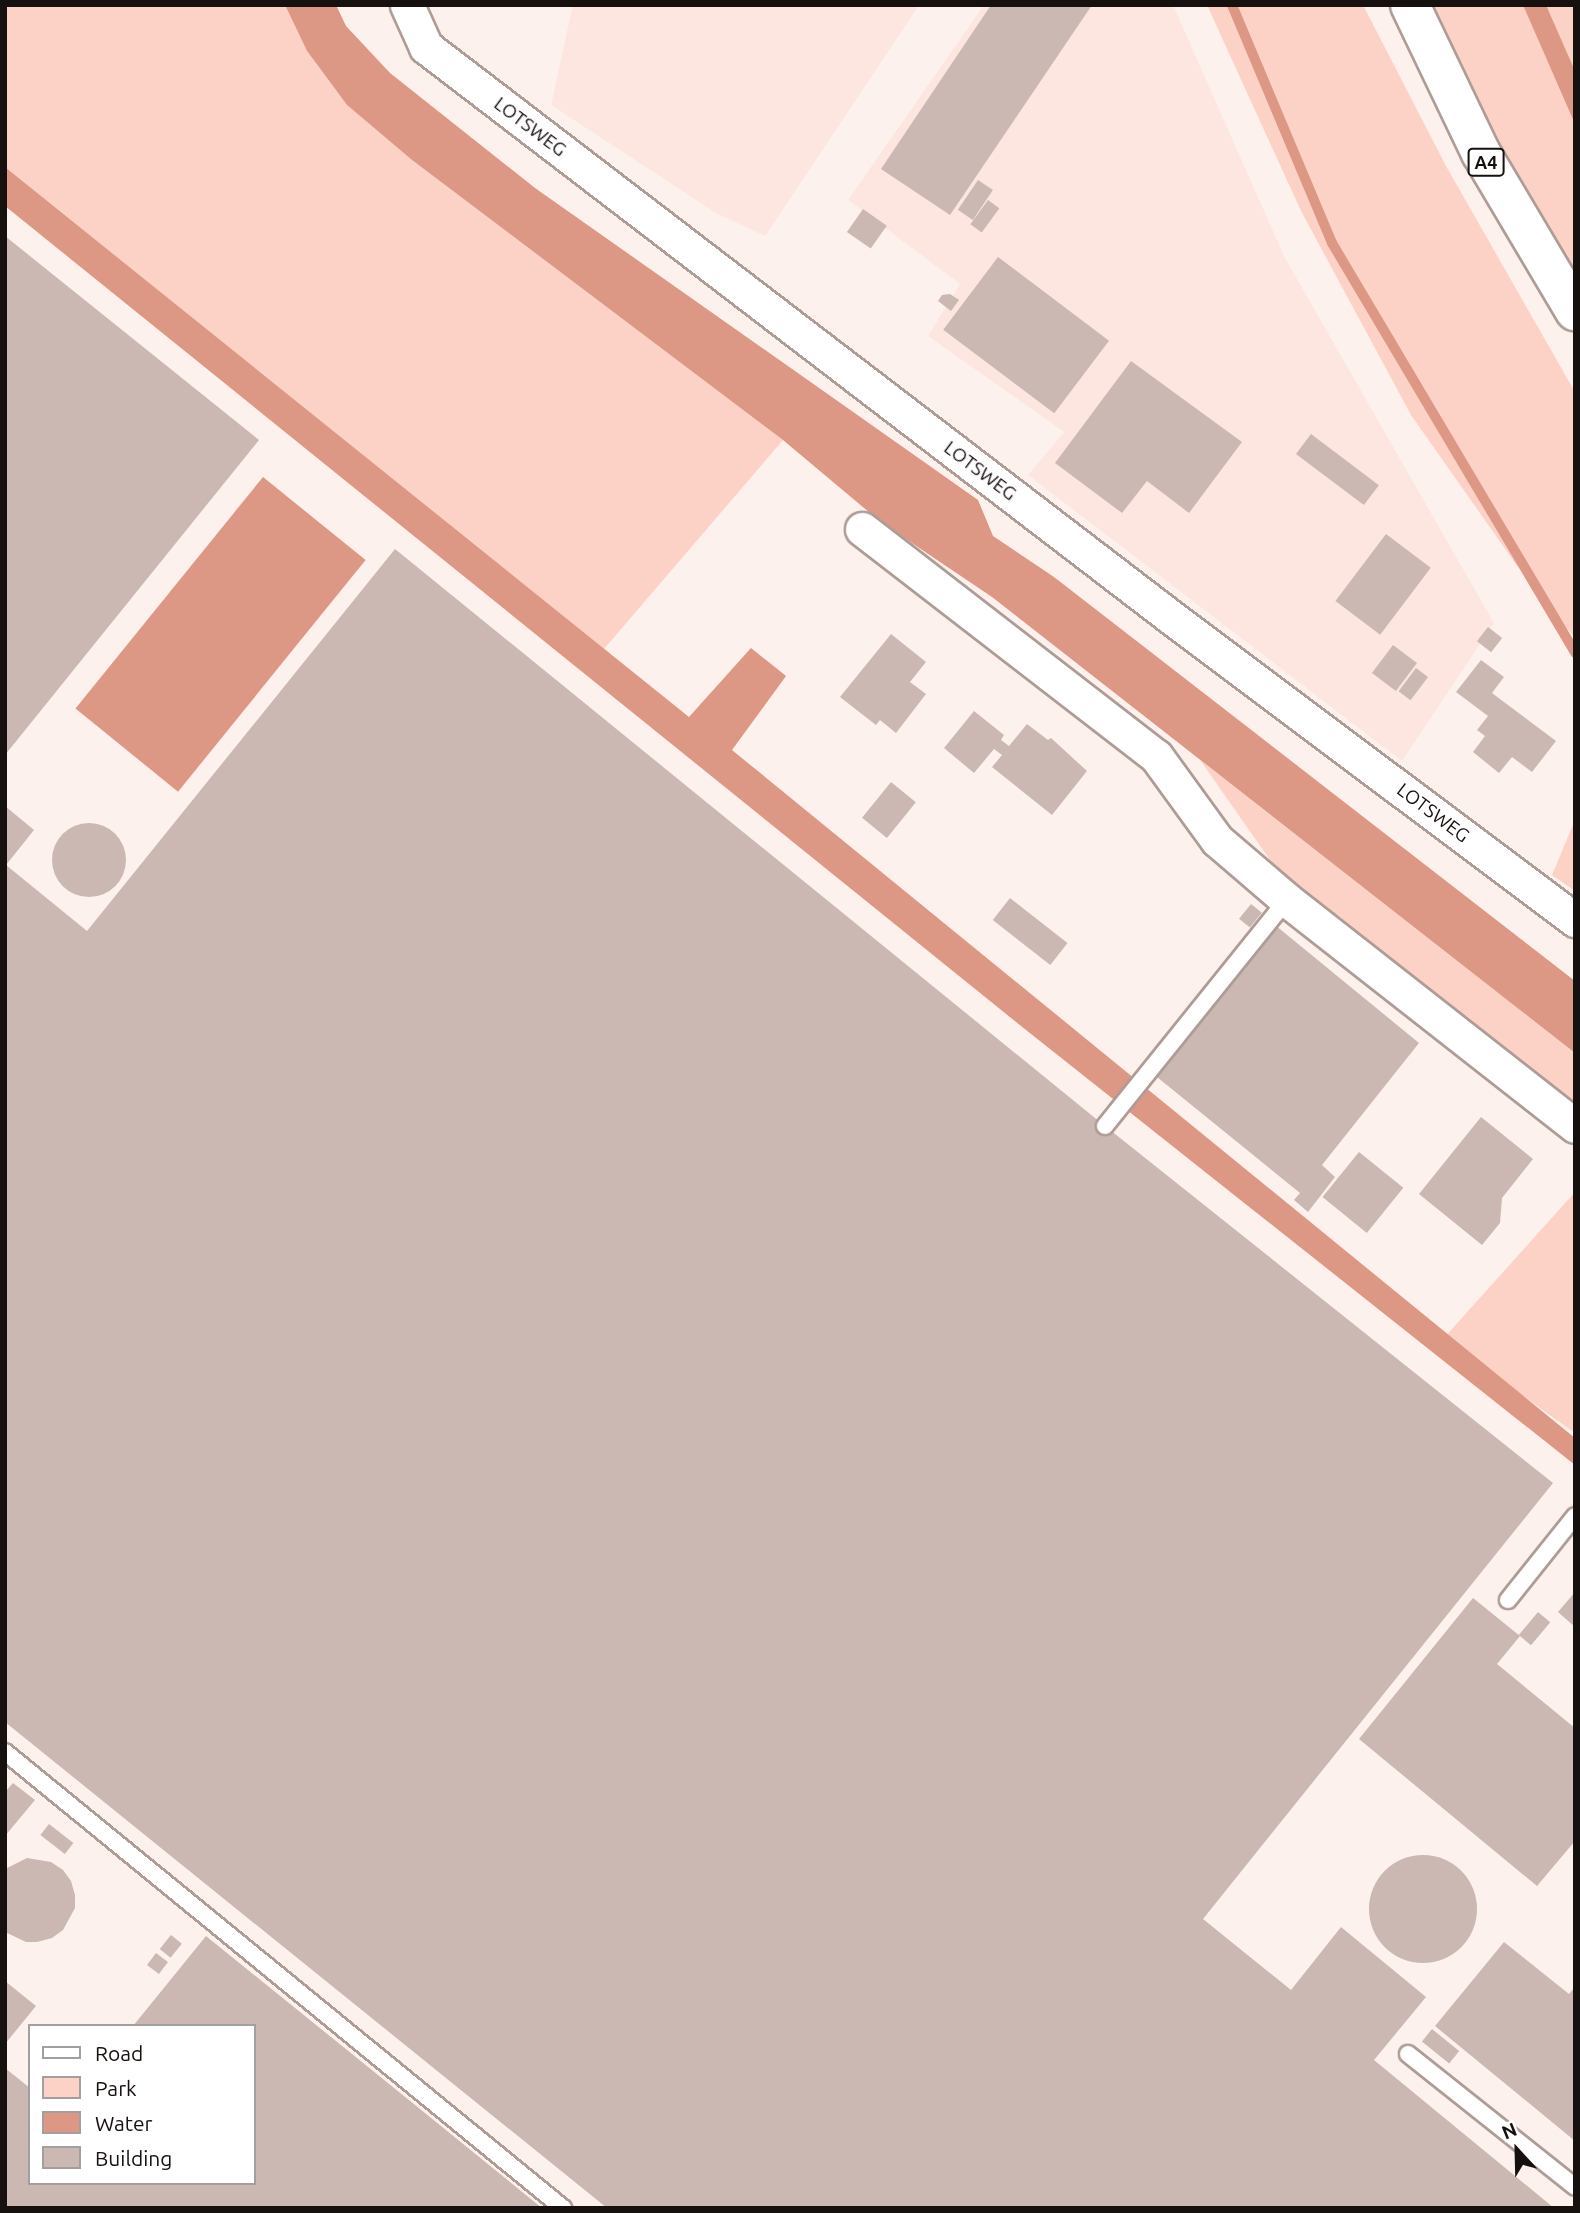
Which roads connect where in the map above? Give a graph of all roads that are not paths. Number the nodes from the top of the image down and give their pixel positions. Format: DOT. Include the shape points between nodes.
graph roads {
  1 [pos="407,5"];
  2 [pos="1410,5"];
  3 [pos="1575,311"];
  4 [pos="862,529"];
  5 [pos="1287,900"];
  6 [pos="1575,920"];
  7 [pos="1106,1124"];
  8 [pos="1575,1126"];
  9 [pos="1575,1516"];
  10 [pos="1508,1600"];
  11 [pos="5,1752"];
  12 [pos="1408,2054"];
  13 [pos="1575,2187"];
  14 [pos="563,2208"];
  1 -- 6 [label="street, LOTSWEG" via="425,47"];
  2 -- 3 [label="highway, A4" via="1481,153"];
  4 -- 5 [label="street" via="1156,756 1217,840"];
  5 -- 7 [label="lane"];
  5 -- 8 [label="street"];
  9 -- 10 [label="lane"];
  11 -- 14 [label="lane"];
  12 -- 13 [label="lane"];
}
